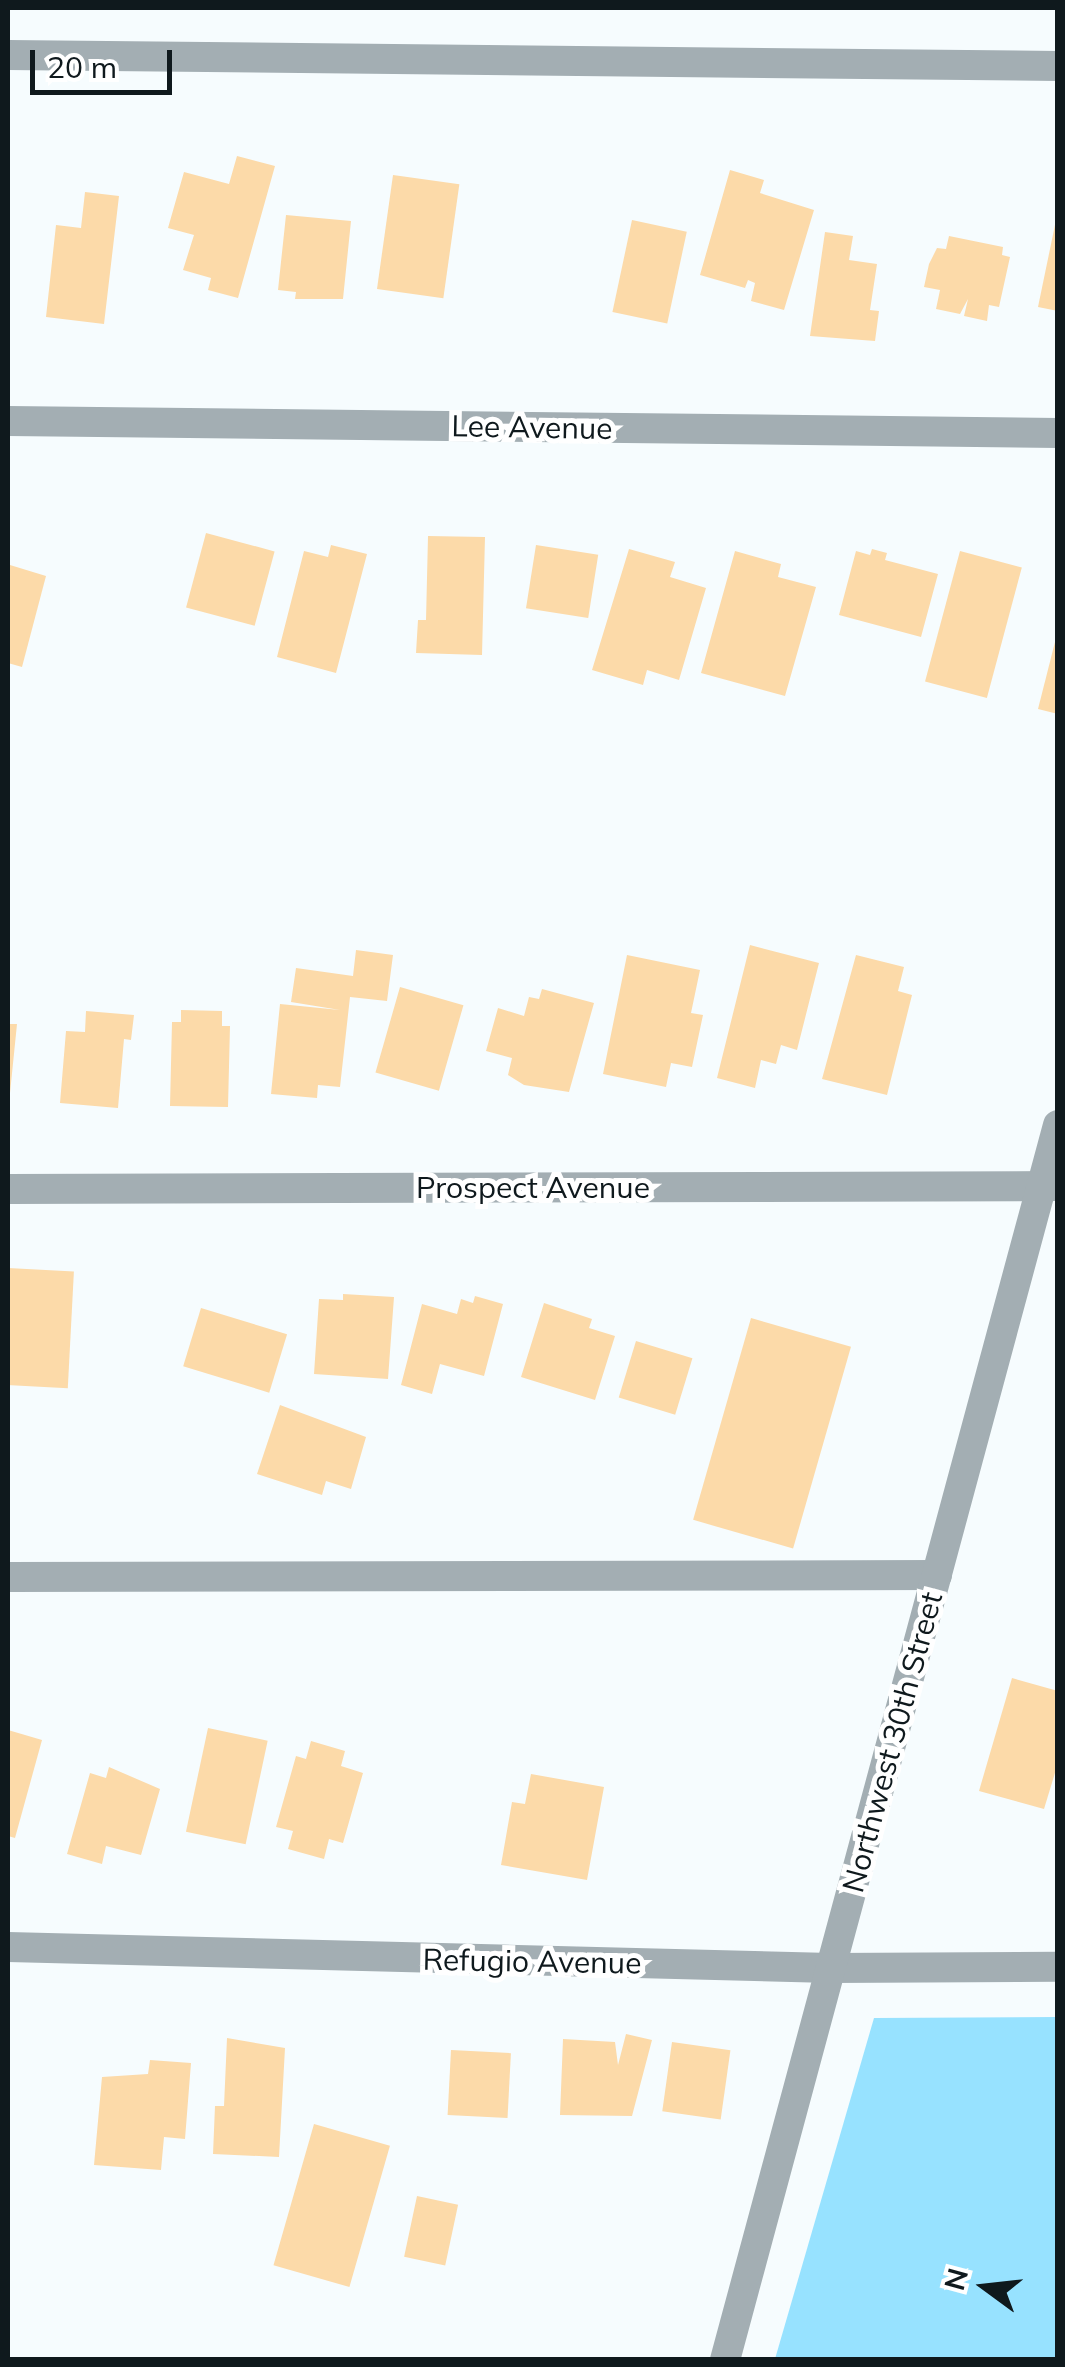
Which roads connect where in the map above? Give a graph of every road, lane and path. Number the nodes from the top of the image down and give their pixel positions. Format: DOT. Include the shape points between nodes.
graph roads {
  1 [pos="8,56"];
  2 [pos="1058,66"];
  3 [pos="8,421"];
  4 [pos="1058,433"];
  5 [pos="1058,1125"];
  6 [pos="1049,1185"];
  7 [pos="8,1189"];
  8 [pos="936,1575"];
  9 [pos="8,1577"];
  10 [pos="8,1948"];
  11 [pos="1058,1967"];
  12 [pos="831,1968"];
  13 [pos="725,2360"];
  1 -- 2 [label="street"];
  3 -- 4 [label="street, Lee Avenue"];
  5 -- 6 [label="street, Northwest 30th Street"];
  6 -- 7 [label="street, Prospect Avenue"];
  6 -- 8 [label="street, Northwest 30th Street"];
  8 -- 9 [label="street"];
  8 -- 12 [label="street, Northwest 30th Street"];
  10 -- 12 [label="street, Refugio Avenue"];
  11 -- 12 [label="street, Refugio Avenue"];
  12 -- 13 [label="street, Northwest 30th Street"];
}
